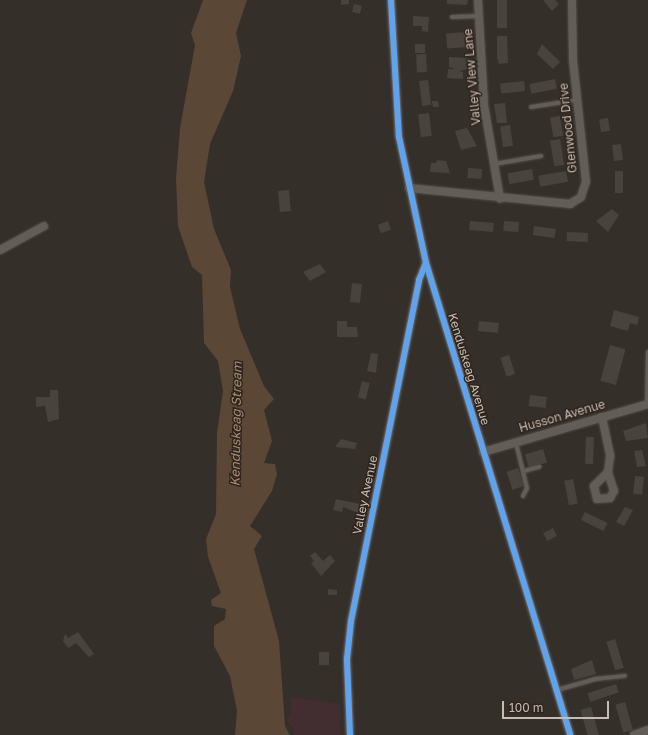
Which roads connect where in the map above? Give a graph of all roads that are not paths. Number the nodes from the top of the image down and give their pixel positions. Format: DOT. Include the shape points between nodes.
graph roads {
  1 [pos="391,0"];
  2 [pos="478,0"];
  3 [pos="572,0"];
  4 [pos="479,16"];
  5 [pos="452,17"];
  6 [pos="578,100"];
  7 [pos="531,107"];
  8 [pos="541,156"];
  9 [pos="494,164"];
  10 [pos="409,188"];
  11 [pos="500,199"];
  12 [pos="44,226"];
  13 [pos="0,250"];
  14 [pos="426,262"];
  15 [pos="648,352"];
  16 [pos="647,404"];
  17 [pos="602,417"];
  18 [pos="516,442"];
  19 [pos="483,452"];
  20 [pos="539,467"];
  21 [pos="524,471"];
  22 [pos="608,472"];
  23 [pos="523,496"];
  24 [pos="625,676"];
  25 [pos="557,690"];
  26 [pos="648,730"];
  27 [pos="350,735"];
  28 [pos="570,735"];
  29 [pos="634,735"];
  1 -- 10 [label="street, Kenduskeag Avenue" via="396,111"];
  2 -- 4 [label="street, Valley View Lane"];
  3 -- 6 [label="street, Glenwood Drive"];
  4 -- 5 [label="lane"];
  4 -- 9 [label="street, Valley View Lane" via="484,104"];
  6 -- 7 [label="lane"];
  6 -- 11 [label="street, Glenwood Drive" via="586,182 581,197 570,204"];
  8 -- 9 [label="lane"];
  9 -- 11 [label="street, Valley View Lane"];
  10 -- 11 [label="street, Glenwood Drive"];
  10 -- 14 [label="street, Kenduskeag Avenue"];
  12 -- 13 [label="street"];
  14 -- 19 [label="street, Kenduskeag Avenue"];
  14 -- 27 [label="street, Valley Avenue" via="419,280 351,620 347,659"];
  15 -- 16 [label="lane"];
  16 -- 17 [label="street, Husson Avenue"];
  17 -- 18 [label="street, Husson Avenue"];
  17 -- 22 [label="street" via="610,456"];
  18 -- 19 [label="street, Husson Avenue"];
  18 -- 21 [label="lane"];
  19 -- 25 [label="street, Kenduskeag Avenue"];
  20 -- 21 [label="lane"];
  21 -- 23 [label="lane" via="528,488"];
  24 -- 25 [label="lane" via="595,679"];
  25 -- 28 [label="street, Kenduskeag Avenue"];
  26 -- 29 [label="street"];
}
